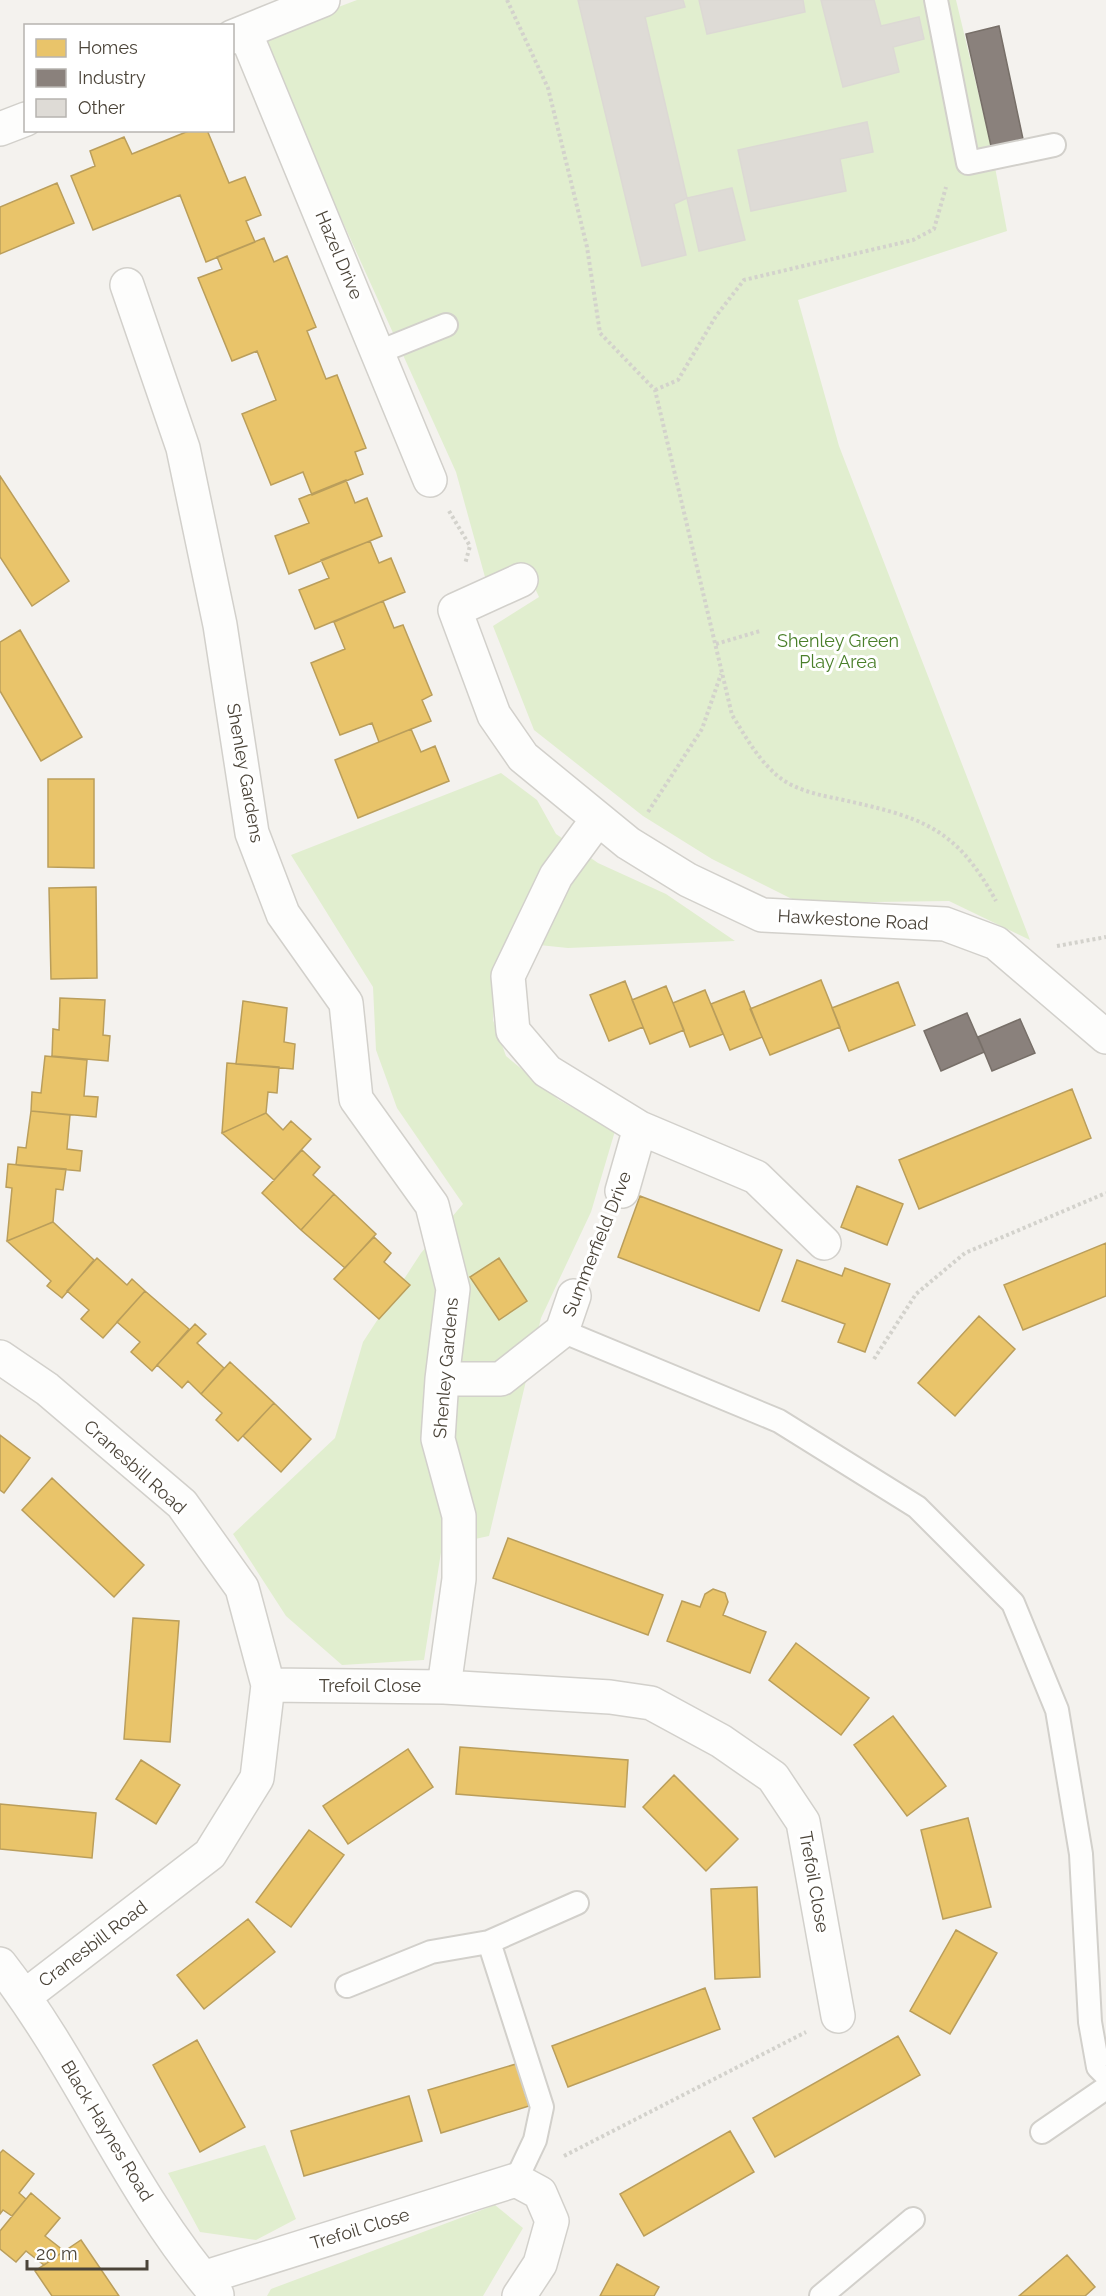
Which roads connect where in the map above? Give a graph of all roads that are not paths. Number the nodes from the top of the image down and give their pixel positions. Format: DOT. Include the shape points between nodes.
graph roads {
  1 [pos="323,0"];
  2 [pos="936,0"];
  3 [pos="239,34"];
  4 [pos="24,119"];
  5 [pos="0,129"];
  6 [pos="1054,145"];
  7 [pos="127,285"];
  8 [pos="446,325"];
  9 [pos="379,352"];
  10 [pos="430,480"];
  11 [pos="521,580"];
  12 [pos="597,820"];
  13 [pos="1106,1037"];
  14 [pos="640,1128"];
  15 [pos="622,1191"];
  16 [pos="824,1243"];
  17 [pos="574,1296"];
  18 [pos="562,1331"];
  19 [pos="0,1357"];
  20 [pos="442,1379"];
  21 [pos="268,1685"];
  22 [pos="444,1687"];
  23 [pos="577,1903"];
  24 [pos="489,1942"];
  25 [pos="0,1964"];
  26 [pos="347,1986"];
  27 [pos="25,1996"];
  28 [pos="838,2016"];
  29 [pos="1106,2075"];
  30 [pos="1106,2088"];
  31 [pos="1042,2132"];
  32 [pos="516,2180"];
  33 [pos="913,2219"];
  34 [pos="211,2287"];
  35 [pos="519,2296"];
  36 [pos="821,2296"];
  1 -- 3 [label="street"];
  2 -- 6 [label="lane" via="968,164"];
  3 -- 9 [label="street, Hazel Drive"];
  4 -- 5 [label="street"];
  7 -- 20 [label="street, Shenley Gardens" via="183,448 220,625 252,833 283,914 346,1003 356,1099 432,1205 453,1289"];
  8 -- 9 [label="lane"];
  9 -- 10 [label="street, Hazel Drive"];
  11 -- 12 [label="street, Hawkestone Road" via="455,610 494,715 523,757"];
  12 -- 13 [label="street, Hawkestone Road" via="688,880 762,915 945,924 996,944"];
  12 -- 14 [label="street" via="556,876 508,976 513,1031 547,1071"];
  14 -- 15 [label="street, Summerfield Drive"];
  14 -- 16 [label="street" via="756,1177"];
  17 -- 18 [label="street, Summerfield Drive"];
  18 -- 20 [label="street, Summerfield Drive" via="501,1379"];
  18 -- 29 [label="lane" via="779,1421 917,1507 1013,1603 1057,1710 1081,1854 1090,2022 1098,2067"];
  19 -- 21 [label="street, Cranesbill Road" via="47,1389 182,1504 242,1588"];
  20 -- 22 [label="street, Shenley Gardens" via="438,1439 459,1516 459,1579"];
  21 -- 22 [label="street, Trefoil Close"];
  21 -- 27 [label="street, Cranesbill Road" via="257,1778 210,1854"];
  22 -- 28 [label="street, Trefoil Close" via="651,1703 721,1741 773,1777 803,1822"];
  23 -- 24 [label="lane"];
  24 -- 26 [label="lane" via="431,1952"];
  24 -- 32 [label="lane" via="542,2107 535,2140"];
  25 -- 27 [label="street, Black Haynes Road"];
  27 -- 34 [label="street, Black Haynes Road" via="130,2175"];
  30 -- 31 [label="lane"];
  32 -- 34 [label="street, Trefoil Close"];
  32 -- 35 [label="street" via="540,2193 552,2221 540,2264"];
  33 -- 36 [label="lane"];
}
